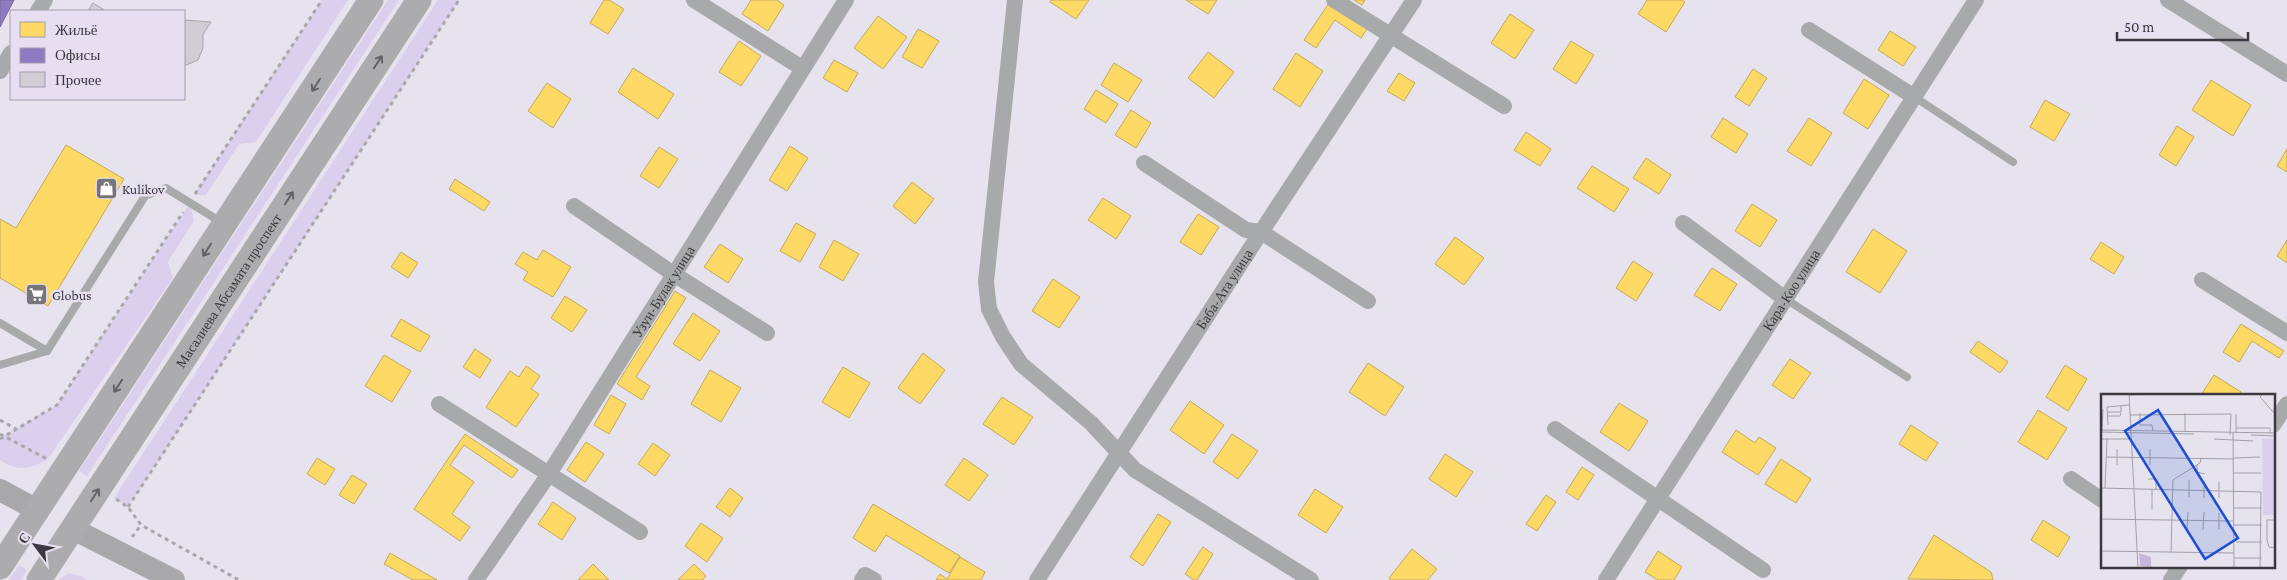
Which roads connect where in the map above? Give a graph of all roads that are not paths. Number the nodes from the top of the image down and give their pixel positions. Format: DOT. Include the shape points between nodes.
graph roads {
  1 [pos="371,0"];
  2 [pos="419,0"];
  3 [pos="694,0"];
  4 [pos="846,0"];
  5 [pos="1015,0"];
  6 [pos="1334,0"];
  7 [pos="1414,0"];
  8 [pos="1976,0"];
  9 [pos="2168,0"];
  10 [pos="1809,30"];
  11 [pos="1390,36"];
  12 [pos="10,55"];
  13 [pos="802,68"];
  14 [pos="0,71"];
  15 [pos="2287,74"];
  16 [pos="1913,96"];
  17 [pos="1504,106"];
  18 [pos="2014,162"];
  19 [pos="1144,163"];
  20 [pos="574,206"];
  21 [pos="1684,223"];
  22 [pos="224,224"];
  23 [pos="1261,232"];
  24 [pos="672,274"];
  25 [pos="2202,280"];
  26 [pos="1784,298"];
  27 [pos="1368,301"];
  28 [pos="0,323"];
  29 [pos="767,333"];
  30 [pos="2287,333"];
  31 [pos="47,351"];
  32 [pos="0,365"];
  33 [pos="1907,377"];
  34 [pos="439,404"];
  35 [pos="2287,404"];
  36 [pos="2274,424"];
  37 [pos="1555,429"];
  38 [pos="1118,453"];
  39 [pos="548,474"];
  40 [pos="2071,479"];
  41 [pos="0,490"];
  42 [pos="2101,499"];
  43 [pos="1657,500"];
  44 [pos="36,510"];
  45 [pos="73,528"];
  46 [pos="640,532"];
  47 [pos="0,567"];
  48 [pos="2179,568"];
  49 [pos="1763,570"];
  50 [pos="39,580"];
  51 [pos="174,580"];
  52 [pos="476,580"];
  53 [pos="862,580"];
  54 [pos="874,580"];
  55 [pos="1037,580"];
  56 [pos="1311,580"];
  57 [pos="1606,580"];
  58 [pos="2171,580"];
  1 -- 22 [label="main road, one-way"];
  45 -- 2 [label="main road, Масалиева Абсамата проспект, one-way"];
  3 -- 13 [label="street"];
  4 -- 13 [label="street, Узун-Булак улица"];
  5 -- 38 [label="street" via="986,282 989,309 1002,337 1021,364 1091,423"];
  6 -- 11 [label="street"];
  7 -- 11 [label="street, Баба-Ата улица"];
  8 -- 16 [label="street, Кара-Коо улица"];
  9 -- 15 [label="street"];
  10 -- 16 [label="street"];
  11 -- 17 [label="street"];
  11 -- 23 [label="street, Баба-Ата улица"];
  12 -- 14 [label="street"];
  13 -- 24 [label="street, Узун-Булак улица"];
  16 -- 18 [label="lane"];
  16 -- 26 [label="street, Кара-Коо улица"];
  19 -- 23 [label="street" via="1246,230"];
  20 -- 24 [label="street"];
  21 -- 26 [label="street"];
  22 -- 31 [label="lane" via="166,188 145,196"];
  22 -- 44 [label="main road, one-way"];
  23 -- 27 [label="street"];
  23 -- 38 [label="street, Баба-Ата улица"];
  24 -- 29 [label="street"];
  24 -- 39 [label="street, Узун-Булак улица"];
  25 -- 30 [label="street"];
  26 -- 33 [label="lane"];
  26 -- 43 [label="street, Кара-Коо улица"];
  28 -- 31 [label="lane"];
  31 -- 32 [label="lane"];
  34 -- 39 [label="street"];
  35 -- 36 [label="street"];
  37 -- 43 [label="street"];
  38 -- 55 [label="street, Баба-Ата улица"];
  38 -- 56 [label="street" via="1135,470"];
  39 -- 46 [label="street"];
  39 -- 52 [label="street, Узун-Булак улица"];
  40 -- 42 [label="street"];
  41 -- 44 [label="street"];
  43 -- 49 [label="street"];
  43 -- 57 [label="street, Кара-Коо улица"];
  44 -- 45 [label="main road"];
  44 -- 47 [label="main road"];
  45 -- 50 [label="main road, Масалиева Абсамата проспект"];
  45 -- 51 [label="street" via="152,572"];
  48 -- 58 [label="street"];
  53 -- 54 [label="street" via="865,575"];
}
